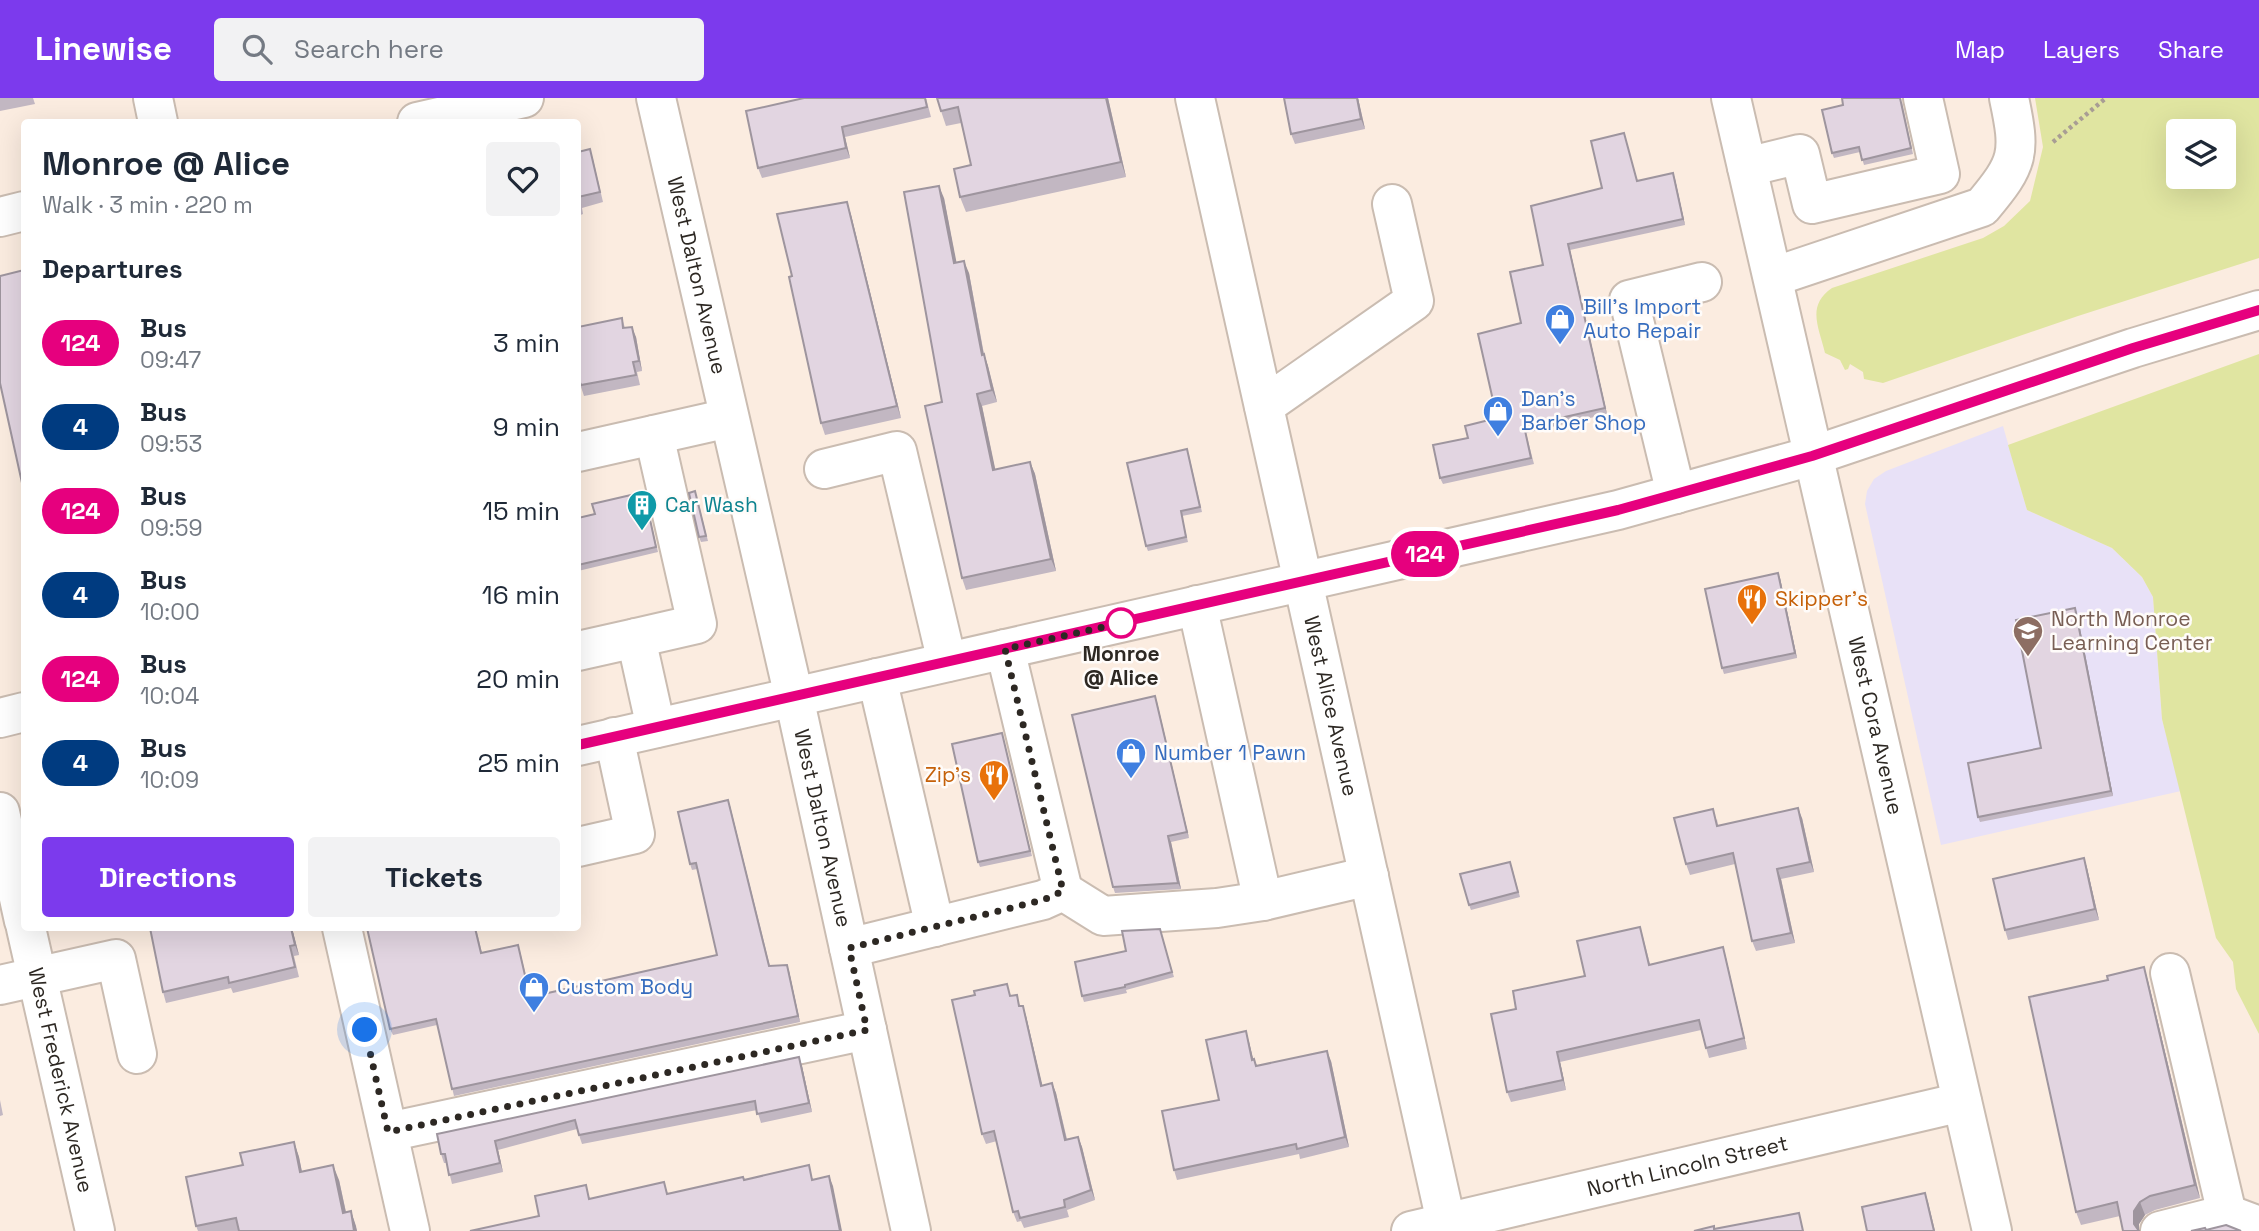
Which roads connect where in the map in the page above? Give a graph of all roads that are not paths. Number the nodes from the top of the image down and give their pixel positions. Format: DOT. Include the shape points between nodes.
graph roads {
  1 [pos="153,98"];
  2 [pos="524,98"];
  3 [pos="656,98"];
  4 [pos="1195,98"];
  5 [pos="1731,98"];
  6 [pos="1923,98"];
  7 [pos="2009,98"];
  8 [pos="157,119"];
  9 [pos="430,119"];
  10 [pos="1747,167"];
  11 [pos="1392,204"];
  12 [pos="21,212"];
  13 [pos="0,216"];
  14 [pos="1773,277"];
  15 [pos="1702,282"];
  16 [pos="2259,310"];
  17 [pos="1264,406"];
  18 [pos="729,418"];
  19 [pos="654,435"];
  20 [pos="581,452"];
  21 [pos="1812,456"];
  22 [pos="824,469"];
  23 [pos="1676,494"];
  24 [pos="1304,581"];
  25 [pos="1197,605"];
  26 [pos="636,638"];
  27 [pos="1005,649"];
  28 [pos="581,650"];
  29 [pos="947,662"];
  30 [pos="877,678"];
  31 [pos="794,697"];
  32 [pos="21,713"];
  33 [pos="0,718"];
  34 [pos="656,728"];
  35 [pos="614,737"];
  36 [pos="581,745"];
  37 [pos="0,812"];
  38 [pos="581,846"];
  39 [pos="13,876"];
  40 [pos="1369,876"];
  41 [pos="1063,891"];
  42 [pos="1263,901"];
  43 [pos="21,909"];
  44 [pos="935,927"];
  45 [pos="27,931"];
  46 [pos="343,931"];
  47 [pos="849,948"];
  48 [pos="2170,973"];
  49 [pos="37,976"];
  50 [pos="0,985"];
  51 [pos="867,1030"];
  52 [pos="137,1054"];
  53 [pos="1962,1102"];
  54 [pos="388,1132"];
  55 [pos="2243,1220"];
  56 [pos="1436,1228"];
  57 [pos="95,1231"];
  58 [pos="410,1231"];
  59 [pos="911,1231"];
  60 [pos="1992,1231"];
  61 [pos="2160,1231"];
  1 -- 8 [label="street"];
  2 -- 9 [label="street"];
  3 -- 18 [label="street, West Dalton Avenue"];
  4 -- 17 [label="street, West Alice Avenue"];
  5 -- 10 [label="street, West Cora Avenue"];
  6 -- 10 [label="street" via="1940,174 1812,204 1800,154"];
  7 -- 14 [label="street" via="2017,133 2015,159 1982,207"];
  10 -- 14 [label="street, West Cora Avenue"];
  11 -- 17 [label="street" via="1414,301"];
  12 -- 13 [label="street"];
  14 -- 21 [label="street, West Cora Avenue"];
  15 -- 23 [label="street" via="1629,300"];
  16 -- 21 [label="street"];
  17 -- 24 [label="street, West Alice Avenue"];
  18 -- 19 [label="street"];
  18 -- 31 [label="street, West Dalton Avenue"];
  19 -- 20 [label="street"];
  19 -- 26 [label="street" via="697,624"];
  21 -- 23 [label="street"];
  21 -- 53 [label="street, West Cora Avenue"];
  22 -- 29 [label="street" via="897,451"];
  23 -- 24 [label="street"];
  24 -- 25 [label="street"];
  24 -- 40 [label="street, West Alice Avenue"];
  25 -- 27 [label="street"];
  25 -- 42 [label="street"];
  26 -- 28 [label="street"];
  26 -- 34 [label="street"];
  27 -- 29 [label="street"];
  27 -- 41 [label="street"];
  29 -- 30 [label="street"];
  30 -- 31 [label="street"];
  30 -- 44 [label="street"];
  31 -- 34 [label="street"];
  31 -- 47 [label="street, West Dalton Avenue"];
  32 -- 33 [label="street"];
  34 -- 35 [label="street"];
  35 -- 36 [label="street"];
  35 -- 38 [label="street" via="635,834"];
  37 -- 39 [label="street"];
  39 -- 43 [label="street"];
  40 -- 42 [label="street"];
  40 -- 56 [label="street, West Alice Avenue"];
  41 -- 42 [label="street" via="1104,916"];
  41 -- 44 [label="street"];
  44 -- 47 [label="street"];
  45 -- 49 [label="street, West Frederick Avenue"];
  46 -- 54 [label="street"];
  47 -- 51 [label="street, West Dalton Avenue"];
  48 -- 55 [label="street"];
  49 -- 50 [label="street"];
  49 -- 52 [label="street" via="117,959"];
  49 -- 57 [label="street, West Frederick Avenue"];
  51 -- 54 [label="street"];
  51 -- 59 [label="street, West Dalton Avenue"];
  53 -- 56 [label="street, North Lincoln Street"];
  53 -- 60 [label="street, West Cora Avenue"];
  54 -- 58 [label="street"];
  55 -- 61 [label="street"];
}
